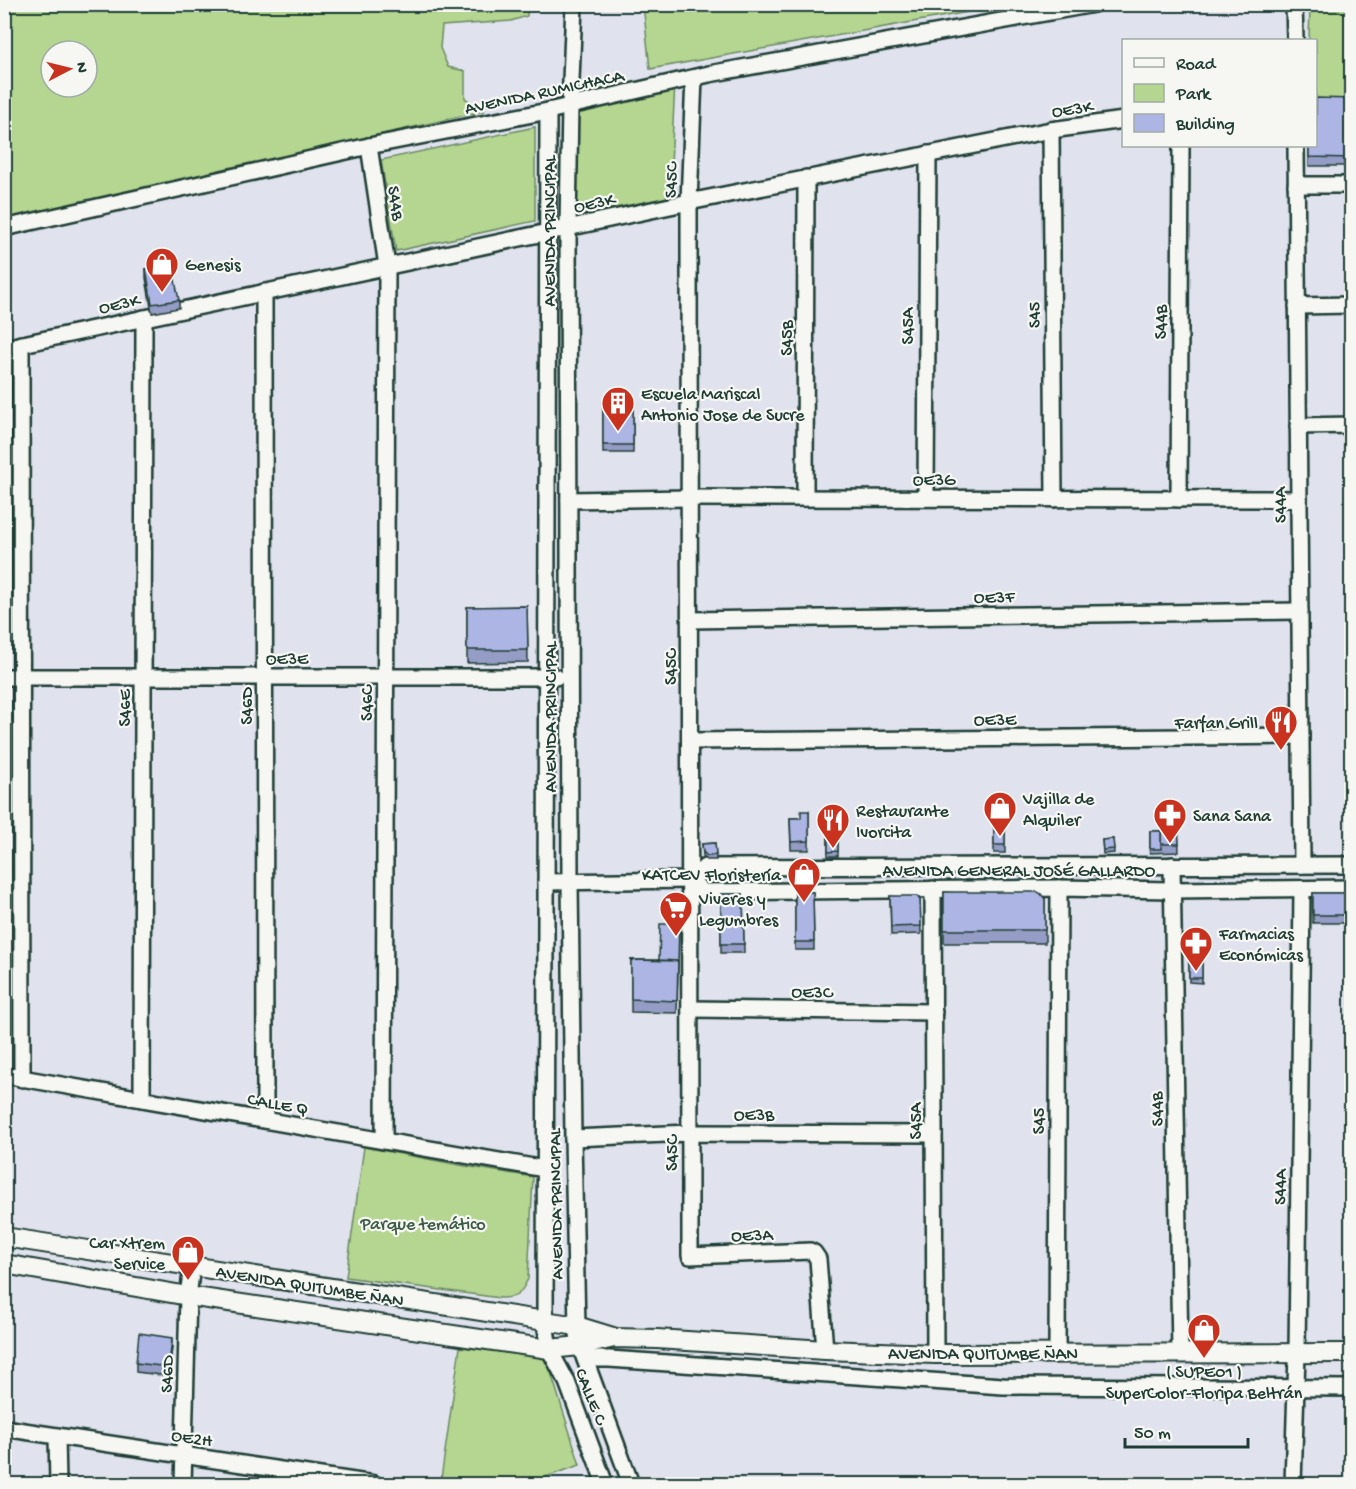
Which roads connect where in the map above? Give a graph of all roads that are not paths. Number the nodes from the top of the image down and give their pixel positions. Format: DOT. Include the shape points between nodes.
graph roads {
  1 [pos="574,4"];
  2 [pos="1094,4"];
  3 [pos="1294,4"];
  4 [pos="1295,39"];
  5 [pos="694,78"];
  6 [pos="570,106"];
  7 [pos="548,111"];
  8 [pos="1122,120"];
  9 [pos="1051,130"];
  10 [pos="369,146"];
  11 [pos="1181,147"];
  12 [pos="1296,147"];
  13 [pos="928,154"];
  14 [pos="806,178"];
  15 [pos="1296,185"];
  16 [pos="1352,185"];
  17 [pos="689,202"];
  18 [pos="568,227"];
  19 [pos="4,228"];
  20 [pos="548,232"];
  21 [pos="387,266"];
  22 [pos="264,292"];
  23 [pos="1352,305"];
  24 [pos="1297,306"];
  25 [pos="144,318"];
  26 [pos="21,344"];
  27 [pos="4,348"];
  28 [pos="1352,425"];
  29 [pos="1298,426"];
  30 [pos="689,498"];
  31 [pos="806,498"];
  32 [pos="926,498"];
  33 [pos="1054,499"];
  34 [pos="1179,499"];
  35 [pos="1299,499"];
  36 [pos="570,500"];
  37 [pos="1300,611"];
  38 [pos="690,620"];
  39 [pos="4,677"];
  40 [pos="22,677"];
  41 [pos="144,677"];
  42 [pos="265,677"];
  43 [pos="386,677"];
  44 [pos="546,677"];
  45 [pos="570,678"];
  46 [pos="1301,736"];
  47 [pos="690,741"];
  48 [pos="1172,865"];
  49 [pos="1302,865"];
  50 [pos="1352,865"];
  51 [pos="690,880"];
  52 [pos="546,882"];
  53 [pos="570,882"];
  54 [pos="1059,888"];
  55 [pos="1352,888"];
  56 [pos="933,889"];
  57 [pos="1302,889"];
  58 [pos="1172,890"];
  59 [pos="690,1009"];
  60 [pos="934,1012"];
  61 [pos="4,1076"];
  62 [pos="22,1078"];
  63 [pos="142,1099"];
  64 [pos="265,1120"];
  65 [pos="690,1133"];
  66 [pos="934,1134"];
  67 [pos="573,1138"];
  68 [pos="384,1141"];
  69 [pos="545,1169"];
  70 [pos="4,1237"];
  71 [pos="690,1256"];
  72 [pos="4,1264"];
  73 [pos="192,1266"];
  74 [pos="188,1296"];
  75 [pos="545,1322"];
  76 [pos="580,1340"];
  77 [pos="549,1349"];
  78 [pos="825,1350"];
  79 [pos="1180,1353"];
  80 [pos="1297,1353"];
  81 [pos="1352,1353"];
  82 [pos="935,1354"];
  83 [pos="1057,1354"];
  84 [pos="1352,1388"];
  85 [pos="1296,1389"];
  86 [pos="4,1428"];
  87 [pos="57,1436"];
  88 [pos="183,1455"];
  89 [pos="302,1479"];
  90 [pos="58,1485"];
  91 [pos="183,1485"];
  92 [pos="374,1485"];
  93 [pos="605,1485"];
  94 [pos="631,1485"];
  95 [pos="1293,1485"];
  1 -- 6 [label="street, AVENIDA PRINCIPAL"];
  2 -- 5 [label="street, AVENIDA RUMICHACA"];
  3 -- 4 [label="street"];
  5 -- 6 [label="street, AVENIDA RUMICHACA"];
  5 -- 17 [label="street, S45C"];
  6 -- 7 [label="street, AVENIDA RUMICHACA"];
  6 -- 18 [label="street, AVENIDA PRINCIPAL"];
  7 -- 10 [label="street, AVENIDA RUMICHACA"];
  7 -- 20 [label="street, AVENIDA PRINCIPAL"];
  8 -- 9 [label="street, OE3K"];
  9 -- 13 [label="street, OE3K"];
  9 -- 33 [label="street, S45"];
  10 -- 19 [label="street, AVENIDA RUMICHACA"];
  10 -- 21 [label="street, S44B"];
  11 -- 34 [label="street, S44B"];
  12 -- 15 [label="street, S44A"];
  13 -- 14 [label="street, OE3K"];
  13 -- 32 [label="street, S45A"];
  14 -- 17 [label="street, OE3K"];
  14 -- 31 [label="street, S45B"];
  15 -- 16 [label="street"];
  15 -- 24 [label="street, S44A"];
  17 -- 18 [label="street, OE3K"];
  17 -- 30 [label="street, S45C"];
  18 -- 20 [label="street, OE3K"];
  18 -- 36 [label="street, AVENIDA PRINCIPAL"];
  20 -- 21 [label="street, OE3K"];
  20 -- 44 [label="street, AVENIDA PRINCIPAL"];
  21 -- 22 [label="street, OE3K"];
  21 -- 43 [label="street, S46C"];
  22 -- 25 [label="street, OE3K"];
  22 -- 42 [label="street, S46D"];
  23 -- 24 [label="street"];
  24 -- 29 [label="street, S44A"];
  25 -- 26 [label="street, OE3K"];
  25 -- 41 [label="street, S46E"];
  26 -- 27 [label="street, OE3K"];
  26 -- 40 [label="street"];
  28 -- 29 [label="street"];
  29 -- 35 [label="street, S44A"];
  30 -- 31 [label="street, OE3G"];
  30 -- 36 [label="street, OE3G"];
  30 -- 38 [label="street, S45C"];
  31 -- 32 [label="street, OE3G"];
  32 -- 33 [label="street, OE3G"];
  33 -- 34 [label="street, OE3G"];
  34 -- 35 [label="street, OE3G"];
  35 -- 37 [label="street, S44A"];
  36 -- 45 [label="street, AVENIDA PRINCIPAL"];
  37 -- 38 [label="street, OE3F"];
  37 -- 46 [label="street, S44A"];
  38 -- 47 [label="street, S45C"];
  39 -- 40 [label="street, OE3E"];
  40 -- 41 [label="street, OE3E"];
  40 -- 62 [label="street"];
  41 -- 42 [label="street, OE3E"];
  41 -- 63 [label="street, S46E"];
  42 -- 43 [label="street, OE3E"];
  42 -- 64 [label="street, S46D"];
  43 -- 44 [label="street, OE3E"];
  43 -- 68 [label="street, S46C"];
  44 -- 45 [label="street, OE3E"];
  44 -- 52 [label="street, AVENIDA PRINCIPAL"];
  45 -- 53 [label="street, AVENIDA PRINCIPAL"];
  46 -- 47 [label="street, OE3E"];
  46 -- 49 [label="street, S44A"];
  47 -- 51 [label="street, S45C"];
  48 -- 49 [label="street, AVENIDA GENERAL JOSÉ GALLARDO"];
  48 -- 51 [label="street, AVENIDA GENERAL JOSÉ GALLARDO" via="705,867"];
  48 -- 58 [label="street, S44B"];
  49 -- 50 [label="street, AVENIDA GENERAL JOSÉ GALLARDO"];
  51 -- 53 [label="street, AVENIDA GENERAL JOSÉ GALLARDO"];
  51 -- 56 [label="street, AVENIDA GENERAL JOSÉ GALLARDO" via="704,892"];
  51 -- 59 [label="street, S45C"];
  52 -- 53 [label="street, AVENIDA GENERAL JOSÉ GALLARDO"];
  52 -- 69 [label="street, AVENIDA PRINCIPAL"];
  53 -- 67 [label="street, AVENIDA PRINCIPAL"];
  54 -- 56 [label="street, AVENIDA GENERAL JOSÉ GALLARDO"];
  54 -- 58 [label="street, AVENIDA GENERAL JOSÉ GALLARDO"];
  54 -- 83 [label="street, S45"];
  55 -- 57 [label="street, AVENIDA GENERAL JOSÉ GALLARDO"];
  56 -- 60 [label="street, S45A"];
  57 -- 58 [label="street, AVENIDA GENERAL JOSÉ GALLARDO"];
  57 -- 80 [label="street, S44A"];
  58 -- 79 [label="street, S44B"];
  59 -- 60 [label="street, OE3C"];
  59 -- 65 [label="street, S45C"];
  60 -- 66 [label="street, S45A"];
  61 -- 62 [label="street, CALLE Q"];
  62 -- 63 [label="street, CALLE Q"];
  63 -- 64 [label="street, CALLE Q"];
  64 -- 68 [label="street, CALLE Q"];
  65 -- 66 [label="street, OE3B"];
  65 -- 67 [label="street, OE3B"];
  65 -- 71 [label="street, S45C"];
  66 -- 82 [label="street, S45A"];
  67 -- 76 [label="street, AVENIDA PRINCIPAL"];
  68 -- 69 [label="street, CALLE Q"];
  69 -- 75 [label="street, AVENIDA PRINCIPAL"];
  70 -- 73 [label="street, AVENIDA QUITUMBE ÑAN"];
  71 -- 78 [label="street, OE3A" via="814,1253 818,1259"];
  72 -- 74 [label="street, AVENIDA QUITUMBE ÑAN"];
  73 -- 74 [label="street, S46D"];
  73 -- 75 [label="street, AVENIDA QUITUMBE ÑAN"];
  74 -- 77 [label="street, AVENIDA QUITUMBE ÑAN"];
  74 -- 88 [label="street, S46D"];
  75 -- 76 [label="street, AVENIDA QUITUMBE ÑAN"];
  75 -- 77 [label="street, CALLE C"];
  76 -- 77 [label="street, AVENIDA QUITUMBE ÑAN"];
  76 -- 78 [label="street, AVENIDA QUITUMBE ÑAN" via="657,1339"];
  76 -- 85 [label="street" via="609,1359 1003,1386"];
  76 -- 94 [label="street, CALLE C"];
  77 -- 93 [label="street, CALLE C" via="567,1382"];
  78 -- 82 [label="street, AVENIDA QUITUMBE ÑAN"];
  79 -- 80 [label="street, AVENIDA QUITUMBE ÑAN"];
  79 -- 83 [label="street, AVENIDA QUITUMBE ÑAN"];
  80 -- 81 [label="street, AVENIDA QUITUMBE ÑAN"];
  80 -- 85 [label="street, S44A"];
  82 -- 83 [label="street, AVENIDA QUITUMBE ÑAN"];
  84 -- 85 [label="street"];
  85 -- 95 [label="street, S44A"];
  86 -- 87 [label="street, OE2H"];
  87 -- 88 [label="street, OE2H"];
  87 -- 90 [label="street"];
  88 -- 89 [label="street, OE2H"];
  88 -- 91 [label="street, S46D"];
  89 -- 92 [label="street, OE2H"];
}
